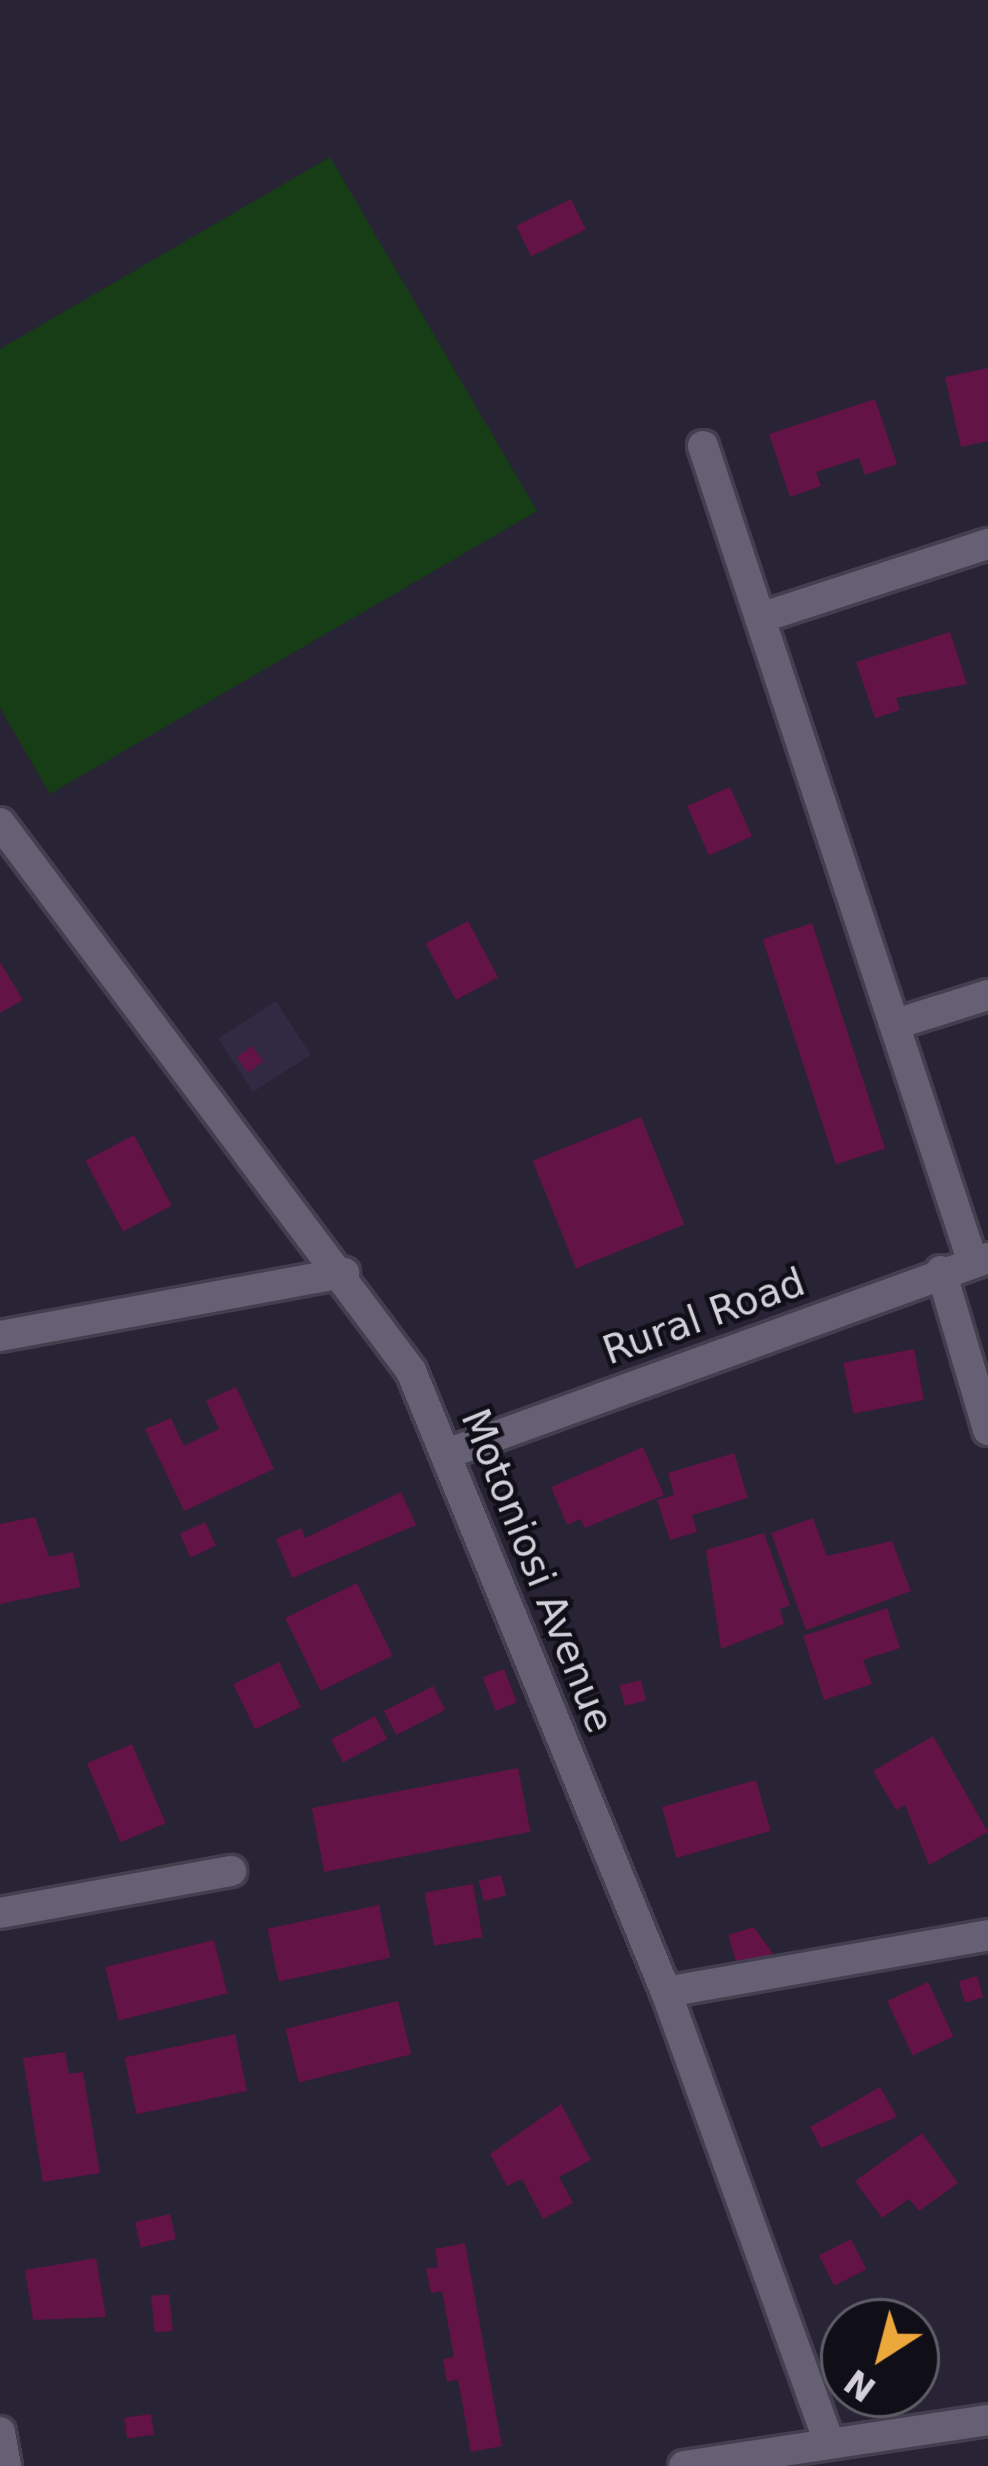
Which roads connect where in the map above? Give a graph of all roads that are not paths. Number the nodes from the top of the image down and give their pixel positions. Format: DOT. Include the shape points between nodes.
graph roads {
  1 [pos="703,446"];
  2 [pos="988,544"];
  3 [pos="760,618"];
  4 [pos="0,823"];
  5 [pos="988,995"];
  6 [pos="899,1023"];
  7 [pos="980,1261"];
  8 [pos="941,1270"];
  9 [pos="344,1273"];
  10 [pos="0,1336"];
  11 [pos="988,1430"];
  12 [pos="449,1453"];
  13 [pos="231,1871"];
  14 [pos="0,1913"];
  15 [pos="988,1935"];
  16 [pos="666,1992"];
  17 [pos="988,2420"];
  18 [pos="0,2432"];
  19 [pos="829,2443"];
  20 [pos="730,2462"];
  21 [pos="6,2466"];
  22 [pos="684,2466"];
  1 -- 3 [label="street"];
  2 -- 3 [label="street"];
  3 -- 6 [label="street"];
  4 -- 9 [label="street, Motoniosi Avenue"];
  5 -- 6 [label="street"];
  6 -- 7 [label="street"];
  7 -- 8 [label="street, Rural Road"];
  8 -- 11 [label="street"];
  8 -- 12 [label="street, Rural Road"];
  9 -- 10 [label="street"];
  9 -- 12 [label="street, Motoniosi Avenue" via="411,1371"];
  12 -- 16 [label="street, Motoniosi Avenue"];
  13 -- 14 [label="street"];
  15 -- 16 [label="street"];
  16 -- 19 [label="street, Motoniosi Avenue"];
  17 -- 19 [label="street"];
  18 -- 21 [label="street"];
  19 -- 20 [label="street"];
  20 -- 22 [label="street"];
}
